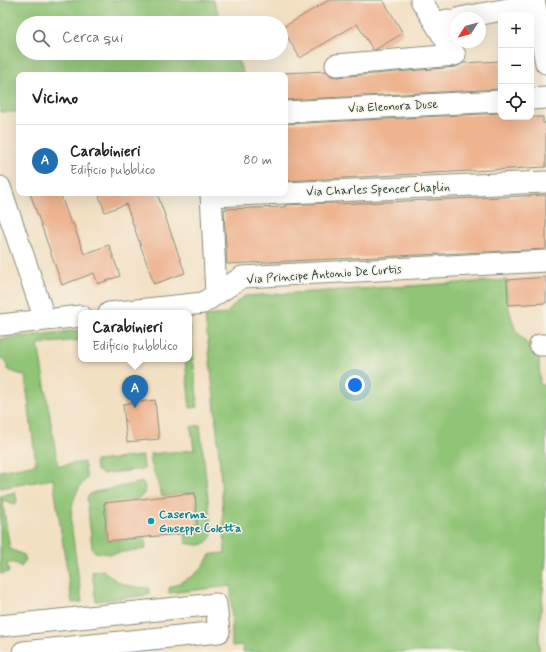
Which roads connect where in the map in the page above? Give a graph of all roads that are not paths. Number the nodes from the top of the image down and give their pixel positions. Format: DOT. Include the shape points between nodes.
graph roads {
  1 [pos="421,0"];
  2 [pos="534,2"];
  3 [pos="486,12"];
  4 [pos="450,20"];
  5 [pos="435,23"];
  6 [pos="546,64"];
  7 [pos="336,65"];
  8 [pos="546,98"];
  9 [pos="534,99"];
  10 [pos="498,101"];
  11 [pos="288,112"];
  12 [pos="546,182"];
  13 [pos="0,186"];
  14 [pos="288,192"];
  15 [pos="211,196"];
  16 [pos="546,261"];
  17 [pos="216,294"];
  18 [pos="137,310"];
  19 [pos="78,316"];
  20 [pos="45,320"];
  21 [pos="0,325"];
  22 [pos="158,610"];
  23 [pos="0,626"];
  24 [pos="159,638"];
  25 [pos="23,652"];
  1 -- 5 [label="street"];
  2 -- 3 [label="street"];
  2 -- 6 [label="street"];
  4 -- 5 [label="street"];
  5 -- 7 [label="street" via="455,55"];
  8 -- 9 [label="street"];
  10 -- 11 [label="street, Via Eleonora Duse"];
  12 -- 14 [label="street, Via Charles Spencer Chaplin"];
  13 -- 20 [label="street"];
  15 -- 17 [label="street"];
  16 -- 17 [label="street, Via Principe Antonio De Curtis" via="242,277"];
  17 -- 18 [label="street, Via Principe Antonio De Curtis" via="203,303"];
  19 -- 20 [label="street"];
  20 -- 21 [label="street"];
  22 -- 23 [label="street"];
  22 -- 24 [label="street"];
  22 -- 24 [label="street" via="216,604 219,632"];
  24 -- 25 [label="street"];
}
